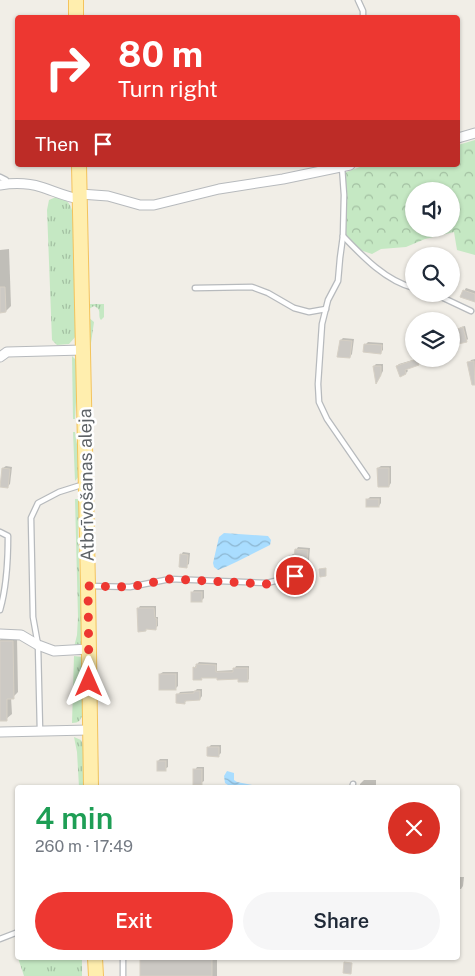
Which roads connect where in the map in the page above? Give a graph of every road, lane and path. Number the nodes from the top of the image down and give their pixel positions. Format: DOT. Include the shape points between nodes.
graph roads {
  1 [pos="76,0"];
  2 [pos="358,0"];
  3 [pos="76,15"];
  4 [pos="363,15"];
  5 [pos="475,133"];
  6 [pos="460,137"];
  7 [pos="79,167"];
  8 [pos="341,167"];
  9 [pos="346,167"];
  10 [pos="2,182"];
  11 [pos="80,196"];
  12 [pos="343,236"];
  13 [pos="405,286"];
  14 [pos="195,288"];
  15 [pos="452,302"];
  16 [pos="326,310"];
  17 [pos="471,311"];
  18 [pos="82,350"];
  19 [pos="0,357"];
  20 [pos="367,477"];
  21 [pos="86,485"];
  22 [pos="0,532"];
  23 [pos="295,576"];
  24 [pos="88,586"];
  25 [pos="0,610"];
  26 [pos="0,634"];
  27 [pos="38,645"];
  28 [pos="89,649"];
  29 [pos="89,730"];
  30 [pos="40,731"];
  31 [pos="0,732"];
  32 [pos="91,785"];
  33 [pos="15,933"];
  34 [pos="0,939"];
  35 [pos="95,960"];
  36 [pos="123,960"];
  37 [pos="96,976"];
  38 [pos="123,976"];
  1 -- 3 [label="main road"];
  2 -- 4 [label="lane"];
  5 -- 6 [label="street"];
  7 -- 11 [label="main road, Atbrīvošanas aleja"];
  8 -- 11 [label="street" via="213,190 154,206 108,196"];
  9 -- 12 [label="lane"];
  10 -- 11 [label="street" via="39,186 60,194"];
  11 -- 18 [label="main road, Atbrīvošanas aleja"];
  12 -- 13 [label="lane" via="384,274"];
  12 -- 16 [label="lane" via="338,281"];
  14 -- 16 [label="lane" via="252,287 294,308 309,312"];
  15 -- 17 [label="lane"];
  16 -- 20 [label="lane" via="319,360 319,402 326,419"];
  18 -- 19 [label="street" via="7,352"];
  18 -- 21 [label="main road, Atbrīvošanas aleja"];
  21 -- 24 [label="main road, Atbrīvošanas aleja"];
  21 -- 27 [label="lane" via="59,492 38,503 31,518 33,617"];
  22 -- 25 [label="lane" via="8,536 8,553"];
  23 -- 24 [label="lane" via="267,584 170,579 130,587"];
  24 -- 28 [label="main road, Atbrīvošanas aleja"];
  26 -- 27 [label="street" via="21,635"];
  27 -- 28 [label="street" via="54,651"];
  27 -- 30 [label="lane"];
  28 -- 29 [label="main road, Atbrīvošanas aleja"];
  29 -- 30 [label="street"];
  29 -- 32 [label="main road, Atbrīvošanas aleja"];
  30 -- 31 [label="street"];
  33 -- 34 [label="lane"];
  35 -- 37 [label="main road"];
  36 -- 38 [label="lane"];
}
